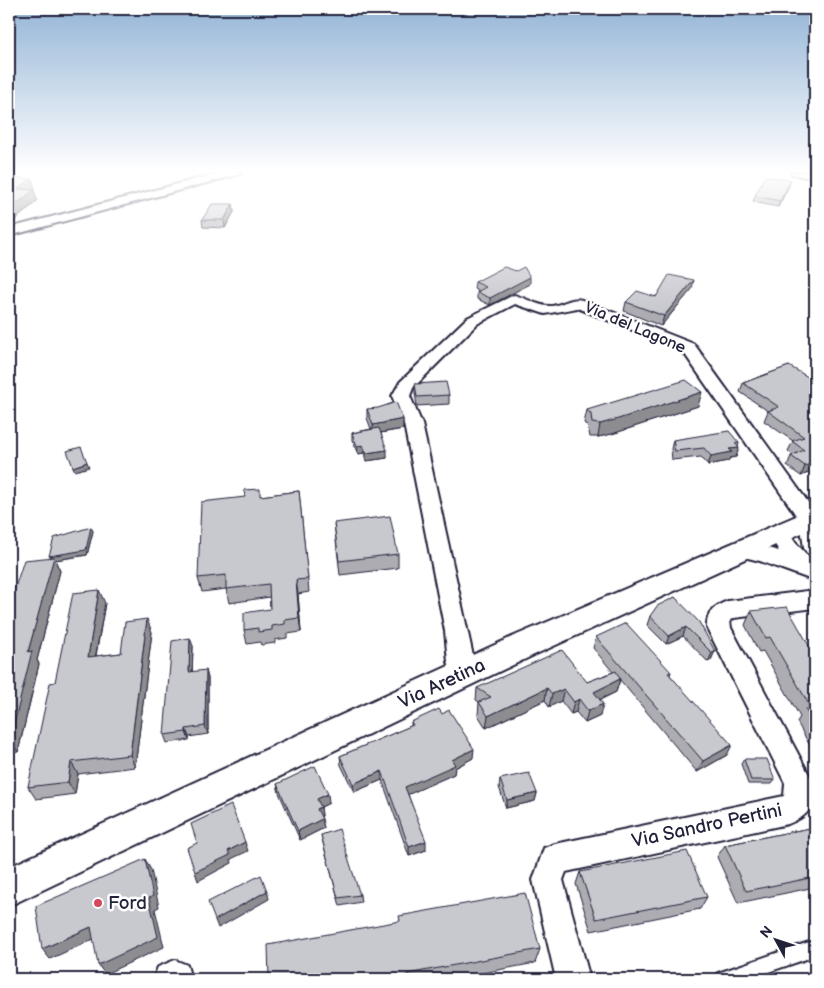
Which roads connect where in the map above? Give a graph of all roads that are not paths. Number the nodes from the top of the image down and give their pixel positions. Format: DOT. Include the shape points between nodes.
graph roads {
  1 [pos="62,218"];
  2 [pos="9,232"];
  3 [pos="813,519"];
  4 [pos="779,533"];
  5 [pos="815,548"];
  6 [pos="740,549"];
  7 [pos="810,571"];
  8 [pos="815,599"];
  9 [pos="464,674"];
  10 [pos="9,887"];
  11 [pos="815,948"];
  12 [pos="573,979"];
  13 [pos="724,979"];
  1 -- 2 [label="street"];
  3 -- 4 [label="street"];
  3 -- 5 [label="street"];
  3 -- 9 [label="street, Via del Lagone" via="688,346 577,303 546,312 514,299 472,321 406,386 401,396 413,424"];
  4 -- 5 [label="street"];
  4 -- 6 [label="street, Via Aretina"];
  4 -- 7 [label="street" via="789,550"];
  6 -- 7 [label="street"];
  6 -- 9 [label="street, Via Aretina"];
  8 -- 12 [label="street, Via Sandro Pertini" via="728,610 718,618 719,628 799,782 798,804 788,810 555,859 548,880"];
  9 -- 10 [label="street, Via Aretina"];
  11 -- 13 [label="lane"];
}
